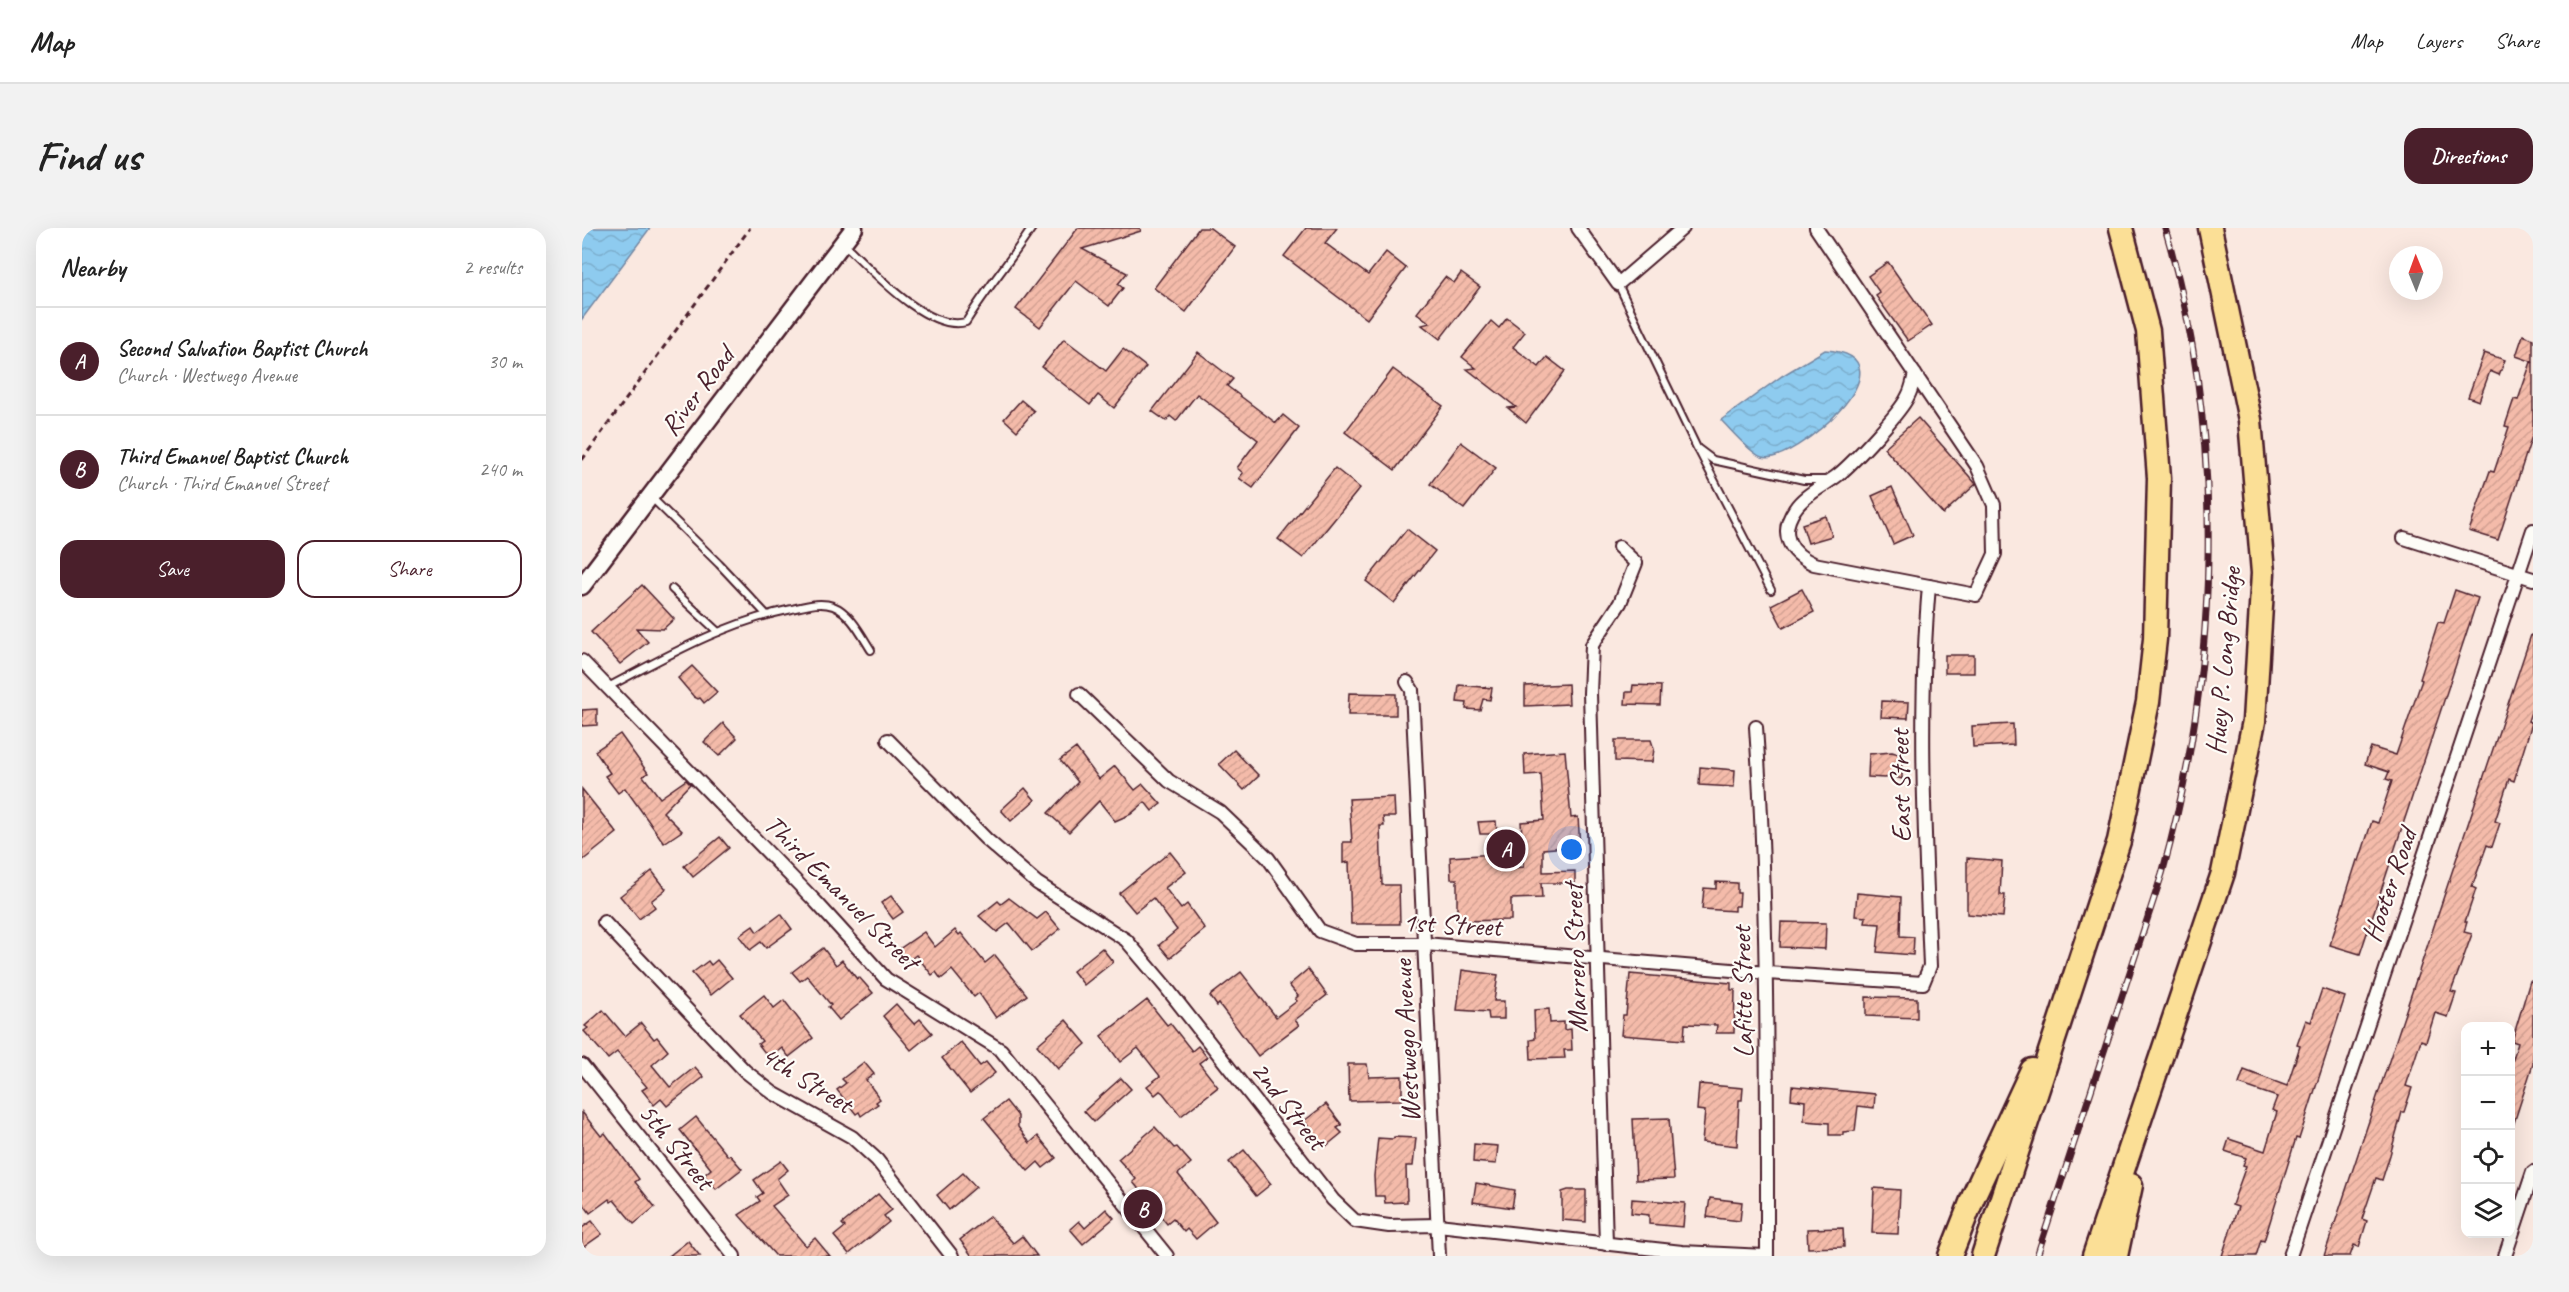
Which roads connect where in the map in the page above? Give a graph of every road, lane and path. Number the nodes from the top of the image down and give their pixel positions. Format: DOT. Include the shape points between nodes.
graph roads {
  1 [pos="750,228"];
  2 [pos="854,228"];
  3 [pos="1032,228"];
  4 [pos="1578,228"];
  5 [pos="1683,228"];
  6 [pos="1816,228"];
  7 [pos="2121,228"];
  8 [pos="2211,228"];
  9 [pos="843,243"];
  10 [pos="1618,284"];
  11 [pos="1916,374"];
  12 [pos="1697,448"];
  13 [pos="582,460"];
  14 [pos="1831,480"];
  15 [pos="651,496"];
  16 [pos="2533,530"];
  17 [pos="2404,537"];
  18 [pos="1619,547"];
  19 [pos="2518,574"];
  20 [pos="2533,579"];
  21 [pos="582,586"];
  22 [pos="1929,586"];
  23 [pos="672,589"];
  24 [pos="1771,590"];
  25 [pos="765,614"];
  26 [pos="718,632"];
  27 [pos="871,650"];
  28 [pos="582,661"];
  29 [pos="1407,682"];
  30 [pos="608,687"];
  31 [pos="1079,694"];
  32 [pos="1756,727"];
  33 [pos="888,740"];
  34 [pos="604,922"];
  35 [pos="1425,944"];
  36 [pos="1599,959"];
  37 [pos="1767,973"];
  38 [pos="2077,974"];
  39 [pos="1923,983"];
  40 [pos="582,1065"];
  41 [pos="2151,1090"];
  42 [pos="2533,1172"];
  43 [pos="1438,1225"];
  44 [pos="1606,1244"];
  45 [pos="734,1256"];
  46 [pos="952,1256"];
  47 [pos="1167,1256"];
  48 [pos="1439,1256"];
  49 [pos="1766,1256"];
  50 [pos="1950,1256"];
  51 [pos="1983,1256"];
  52 [pos="2094,1256"];
  53 [pos="2116,1256"];
  54 [pos="2290,1256"];
  55 [pos="2505,1256"];
  1 -- 13 [label="path"];
  2 -- 9 [label="street, River Road"];
  3 -- 9 [label="lane" via="966,322 957,324 908,303"];
  4 -- 10 [label="street"];
  5 -- 10 [label="street"];
  6 -- 11 [label="street"];
  7 -- 38 [label="highway" via="2148,331 2159,478 2155,639 2148,702 2119,842"];
  8 -- 41 [label="highway, Huey P. Long Bridge" via="2251,432 2263,573 2254,721 2223,873"];
  9 -- 15 [label="street, River Road"];
  10 -- 12 [label="lane"];
  11 -- 14 [label="street" via="1908,398 1862,452"];
  11 -- 22 [label="street" via="1977,466 1994,505 1995,554 1976,595"];
  12 -- 14 [label="lane" via="1713,460 1804,480"];
  12 -- 24 [label="lane"];
  14 -- 22 [label="street" via="1794,510 1788,523 1791,548 1814,564"];
  15 -- 21 [label="street, River Road"];
  15 -- 25 [label="lane"];
  16 -- 19 [label="street, Hooter Road"];
  17 -- 19 [label="street"];
  18 -- 36 [label="street, Marrero Street" via="1636,563 1620,603 1592,645 1590,684"];
  19 -- 20 [label="street"];
  19 -- 54 [label="street, Hooter Road"];
  22 -- 39 [label="street, East Street" via="1922,746 1930,966"];
  23 -- 26 [label="lane"];
  25 -- 26 [label="lane"];
  25 -- 27 [label="lane" via="815,604 834,606 851,621"];
  26 -- 30 [label="lane"];
  28 -- 30 [label="street, Third Emanuel Street"];
  29 -- 35 [label="street, Westwego Avenue" via="1412,690"];
  30 -- 47 [label="street, Third Emanuel Street" via="886,979 1001,1050"];
  31 -- 35 [label="street, 1st Street" via="1168,781 1220,812 1268,858 1320,931 1356,944"];
  32 -- 37 [label="street, Lafitte Street"];
  33 -- 43 [label="street, 2nd Street" via="986,839 1037,883 1126,940 1333,1200 1355,1221 1389,1226"];
  34 -- 46 [label="street, 4th Street" via="745,1071 772,1093 852,1137 877,1160"];
  35 -- 36 [label="street, 1st Street"];
  35 -- 43 [label="street, Westwego Avenue"];
  36 -- 37 [label="street, 1st Street"];
  36 -- 44 [label="street, Marrero Street"];
  37 -- 39 [label="street, 1st Street"];
  37 -- 49 [label="street, Lafitte Street"];
  38 -- 50 [label="highway" via="1974,1195"];
  38 -- 51 [label="highway"];
  40 -- 45 [label="street, 5th Street"];
  41 -- 52 [label="highway"];
  41 -- 53 [label="highway"];
  42 -- 55 [label="street"];
  43 -- 44 [label="street, 2nd Street"];
  43 -- 48 [label="street, Westwego Avenue"];
  44 -- 49 [label="street, 2nd Street"];
}
